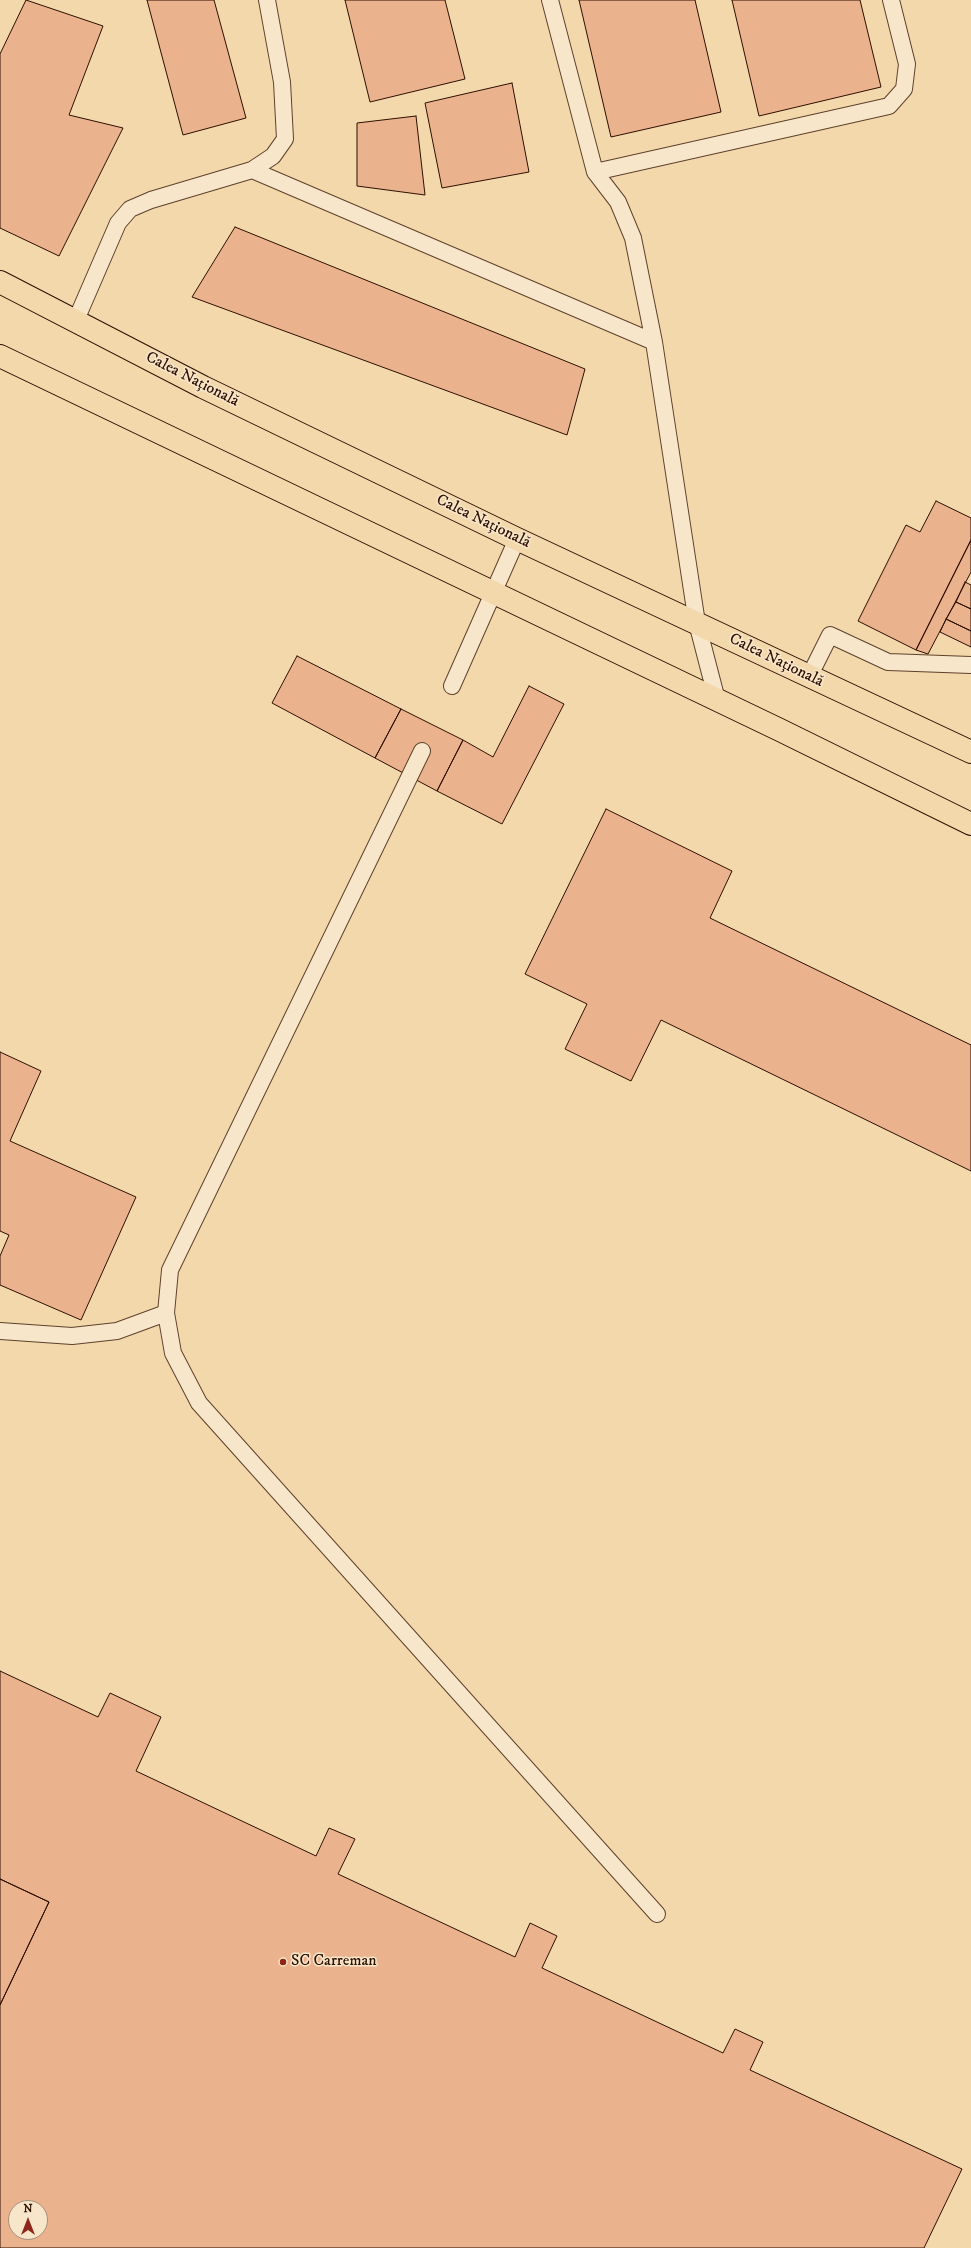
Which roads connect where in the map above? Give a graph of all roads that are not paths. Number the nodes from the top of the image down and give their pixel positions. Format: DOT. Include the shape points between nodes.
graph roads {
  1 [pos="267,0"];
  2 [pos="550,0"];
  3 [pos="891,0"];
  4 [pos="252,170"];
  5 [pos="595,172"];
  6 [pos="0,282"];
  7 [pos="76,320"];
  8 [pos="654,342"];
  9 [pos="0,356"];
  10 [pos="517,540"];
  11 [pos="493,592"];
  12 [pos="697,623"];
  13 [pos="971,665"];
  14 [pos="809,677"];
  15 [pos="452,686"];
  16 [pos="717,700"];
  17 [pos="422,751"];
  18 [pos="971,752"];
  19 [pos="971,824"];
  20 [pos="166,1313"];
  21 [pos="0,1332"];
  22 [pos="657,1914"];
  1 -- 4 [label="lane" via="282,82 285,139 273,156"];
  2 -- 5 [label="lane"];
  3 -- 5 [label="lane" via="907,64 904,89 889,106"];
  4 -- 7 [label="lane" via="151,200 130,209 118,223"];
  4 -- 8 [label="lane"];
  5 -- 8 [label="lane" via="618,202 633,238"];
  6 -- 7 [label="main road, Calea Națională"];
  7 -- 10 [label="main road, Calea Națională" via="203,387"];
  8 -- 12 [label="lane"];
  9 -- 11 [label="main road"];
  10 -- 11 [label="lane"];
  10 -- 12 [label="main road, Calea Națională"];
  11 -- 15 [label="lane"];
  11 -- 16 [label="main road"];
  12 -- 14 [label="main road, Calea Națională"];
  12 -- 16 [label="lane"];
  13 -- 14 [label="lane" via="888,662 830,635"];
  14 -- 18 [label="main road, Calea Națională"];
  16 -- 19 [label="main road"];
  17 -- 20 [label="lane" via="170,1270"];
  20 -- 21 [label="lane" via="117,1331 72,1336"];
  20 -- 22 [label="lane" via="172,1353 199,1402"];
}
